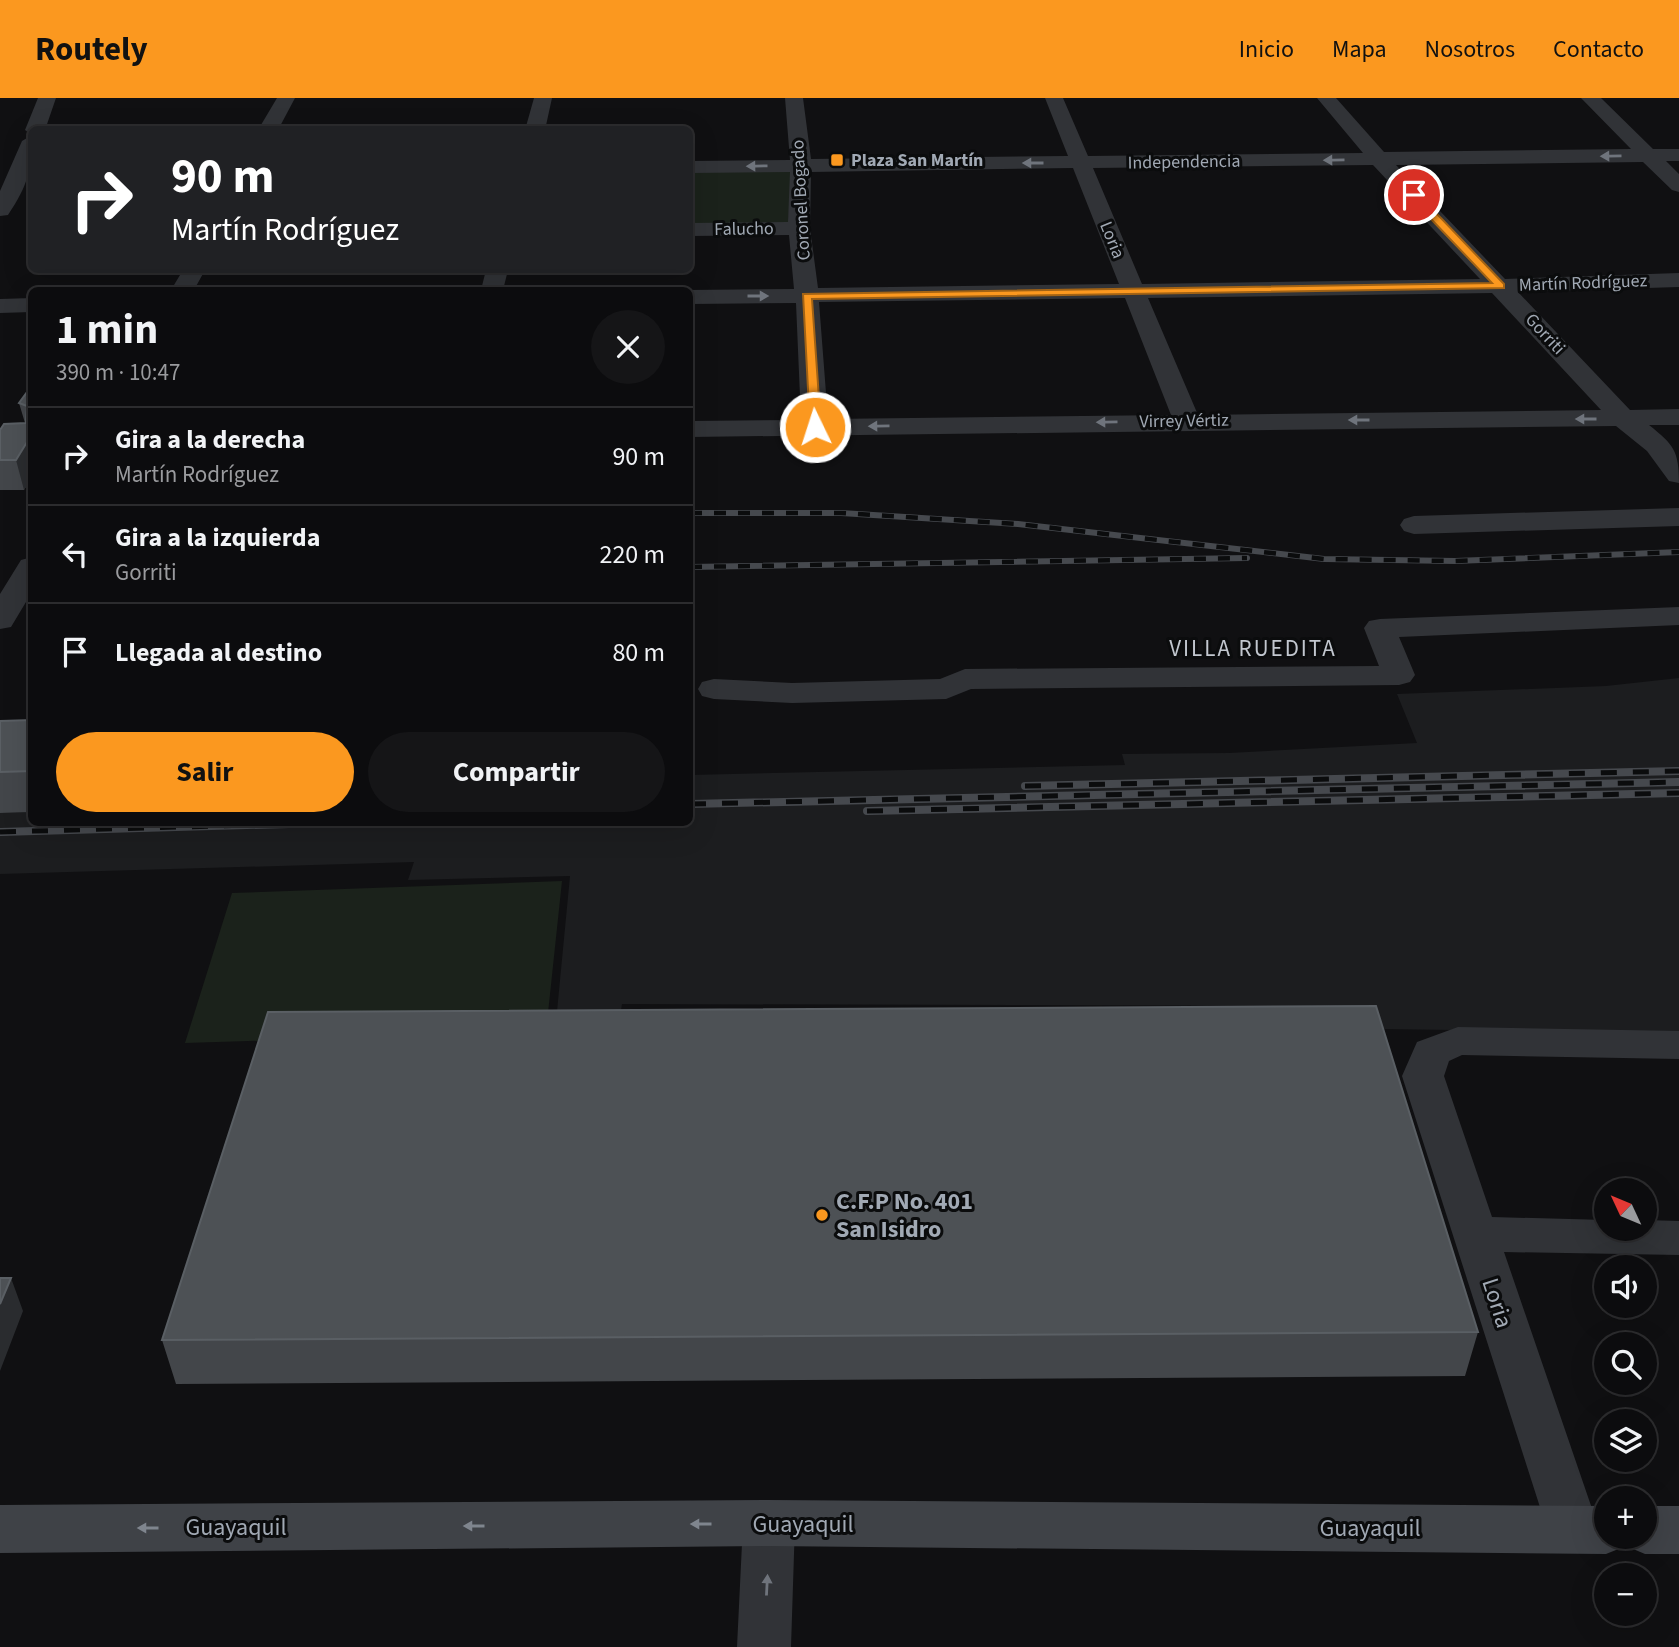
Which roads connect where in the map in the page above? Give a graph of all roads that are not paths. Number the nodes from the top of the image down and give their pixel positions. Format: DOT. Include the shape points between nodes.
graph roads {
  1 [pos="47,98"];
  2 [pos="286,98"];
  3 [pos="543,98"];
  4 [pos="794,98"];
  5 [pos="1054,98"];
  6 [pos="1326,98"];
  7 [pos="1590,98"];
  8 [pos="37,126"];
  9 [pos="270,126"];
  10 [pos="536,126"];
  11 [pos="28,151"];
  12 [pos="1647,155"];
  13 [pos="1679,155"];
  14 [pos="1379,159"];
  15 [pos="1081,163"];
  16 [pos="801,165"];
  17 [pos="693,167"];
  18 [pos="17,177"];
  19 [pos="1679,186"];
  20 [pos="0,210"];
  21 [pos="799,228"];
  22 [pos="693,230"];
  23 [pos="1679,280"];
  24 [pos="1501,286"];
  25 [pos="1134,292"];
  26 [pos="807,296"];
  27 [pos="693,297"];
  28 [pos="28,305"];
  29 [pos="0,306"];
  30 [pos="1679,417"];
  31 [pos="1624,419"];
  32 [pos="1186,421"];
  33 [pos="815,427"];
  34 [pos="693,429"];
  35 [pos="1679,475"];
  36 [pos="1679,517"];
  37 [pos="1414,525"];
  38 [pos="28,573"];
  39 [pos="1679,616"];
  40 [pos="0,620"];
  41 [pos="714,689"];
  42 [pos="1679,1045"];
  43 [pos="1474,1234"];
  44 [pos="1679,1238"];
  45 [pos="769,1523"];
  46 [pos="0,1529"];
  47 [pos="1590,1530"];
  48 [pos="1657,1530"];
  49 [pos="1679,1530"];
  50 [pos="764,1647"];
  1 -- 8 [label="street"];
  2 -- 9 [label="street"];
  3 -- 10 [label="street"];
  4 -- 16 [label="street, Coronel Bogado"];
  5 -- 15 [label="street, Loria"];
  6 -- 14 [label="street, Gorriti"];
  7 -- 12 [label="street"];
  11 -- 18 [label="street"];
  12 -- 13 [label="street, Independencia"];
  12 -- 14 [label="street, Independencia, one-way"];
  12 -- 19 [label="street"];
  14 -- 15 [label="street, Independencia, one-way"];
  14 -- 24 [label="street, Gorriti"];
  15 -- 16 [label="street, Independencia, one-way"];
  15 -- 25 [label="street, Loria"];
  16 -- 17 [label="street, Independencia, one-way"];
  16 -- 21 [label="street, Coronel Bogado"];
  18 -- 20 [label="street"];
  21 -- 22 [label="street, Falucho"];
  21 -- 26 [label="street, Coronel Bogado"];
  23 -- 24 [label="street, Martín Rodríguez"];
  24 -- 25 [label="street, Martín Rodríguez"];
  24 -- 31 [label="street, Gorriti"];
  25 -- 26 [label="street, Martín Rodríguez"];
  25 -- 32 [label="street, Loria"];
  27 -- 26 [label="street, Martín Rodríguez, one-way"];
  26 -- 33 [label="street, Coronel Bogado"];
  28 -- 29 [label="street"];
  30 -- 31 [label="street, Virrey Vértiz"];
  31 -- 32 [label="street, Virrey Vértiz, one-way"];
  31 -- 35 [label="street, Gorriti" via="1657,445"];
  32 -- 33 [label="street, Virrey Vértiz, one-way"];
  33 -- 34 [label="street, Virrey Vértiz"];
  36 -- 37 [label="street"];
  38 -- 40 [label="street"];
  39 -- 41 [label="street" via="1380,628 1399,675 965,679 946,689 792,693"];
  42 -- 43 [label="street, Loria" via="1458,1041 1431,1052 1423,1076"];
  43 -- 44 [label="street"];
  43 -- 47 [label="street, Loria"];
  45 -- 46 [label="street, Guayaquil, one-way"];
  45 -- 47 [label="street, Guayaquil"];
  50 -- 45 [label="street, one-way"];
  48 -- 49 [label="street"];
}
